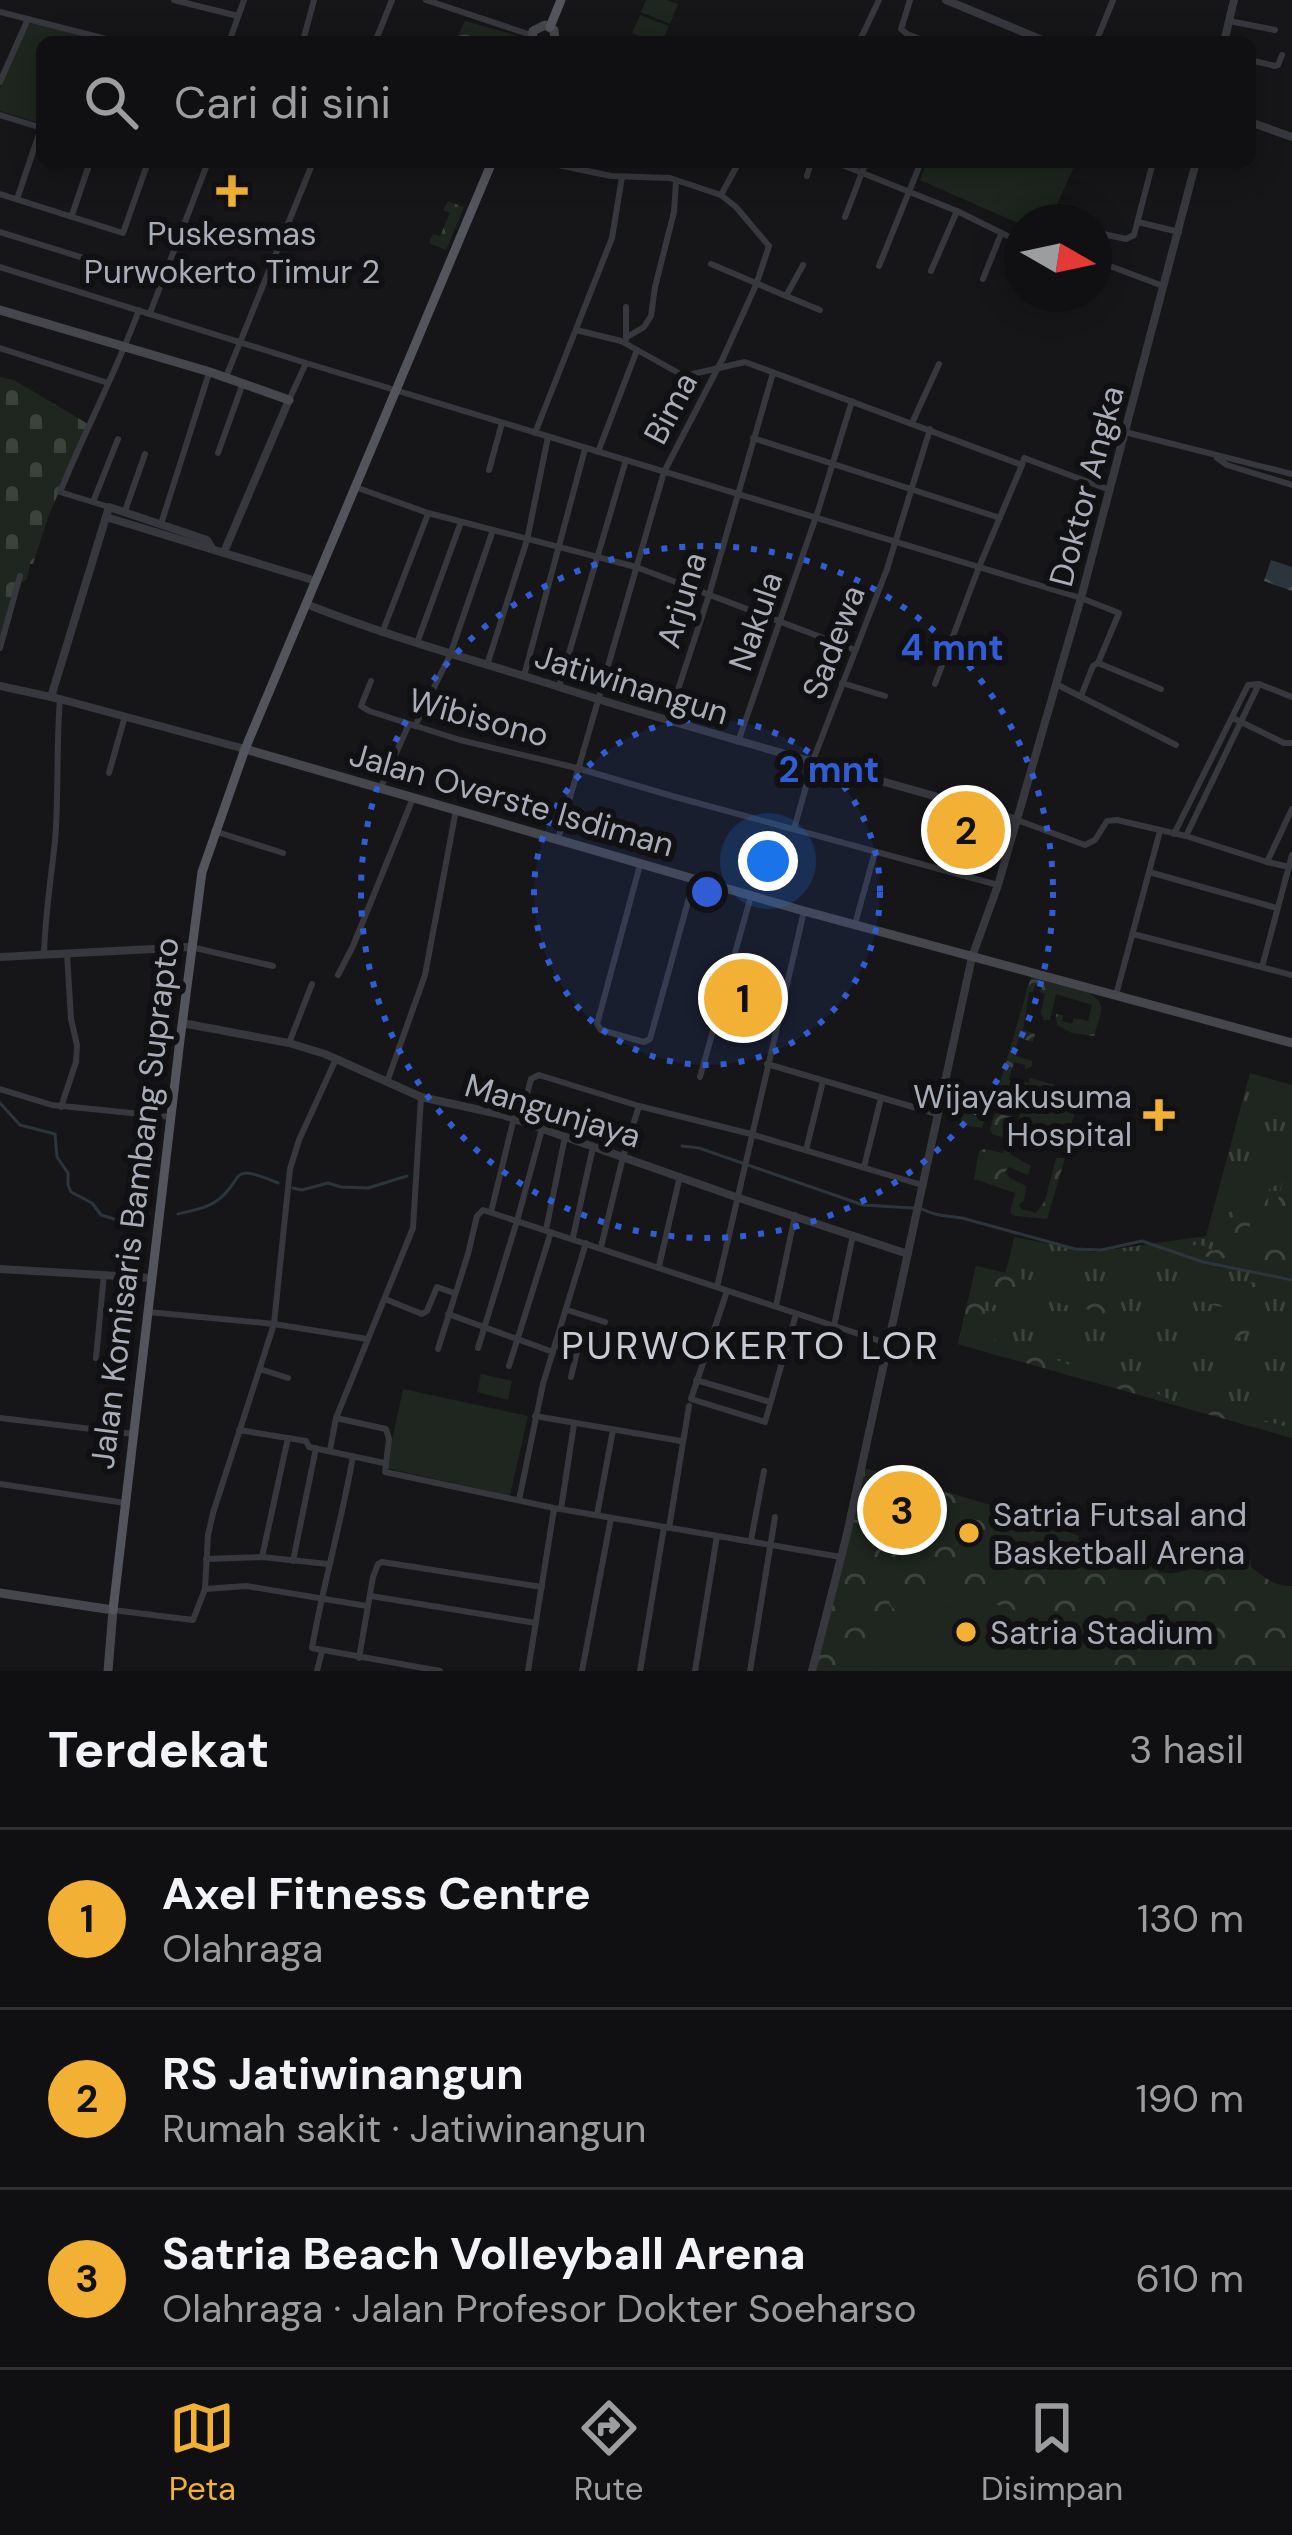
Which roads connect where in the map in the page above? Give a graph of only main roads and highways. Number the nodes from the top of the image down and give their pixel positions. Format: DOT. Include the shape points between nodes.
graph roads {
  1 [pos="561,0"];
  2 [pos="550,26"];
  3 [pos="533,36"];
  4 [pos="556,36"];
  5 [pos="489,168"];
  6 [pos="1,314"];
  7 [pos="289,400"];
  8 [pos="245,749"];
  9 [pos="1292,1043"];
  10 [pos="0,1593"];
  11 [pos="113,1610"];
  12 [pos="108,1671"];
  1 -- 2 [label="main road"];
  2 -- 3 [label="main road"];
  2 -- 4 [label="main road"];
  5 -- 8 [label="main road, Jalan Komisaris Bambang Suprapto"];
  6 -- 7 [label="main road"];
  8 -- 9 [label="main road, Jalan Overste Isdiman"];
  8 -- 11 [label="main road, Jalan Komisaris Bambang Suprapto" via="202,872"];
  10 -- 11 [label="main road"];
  11 -- 12 [label="main road, Jalan Komisaris Bambang Suprapto"];
}
